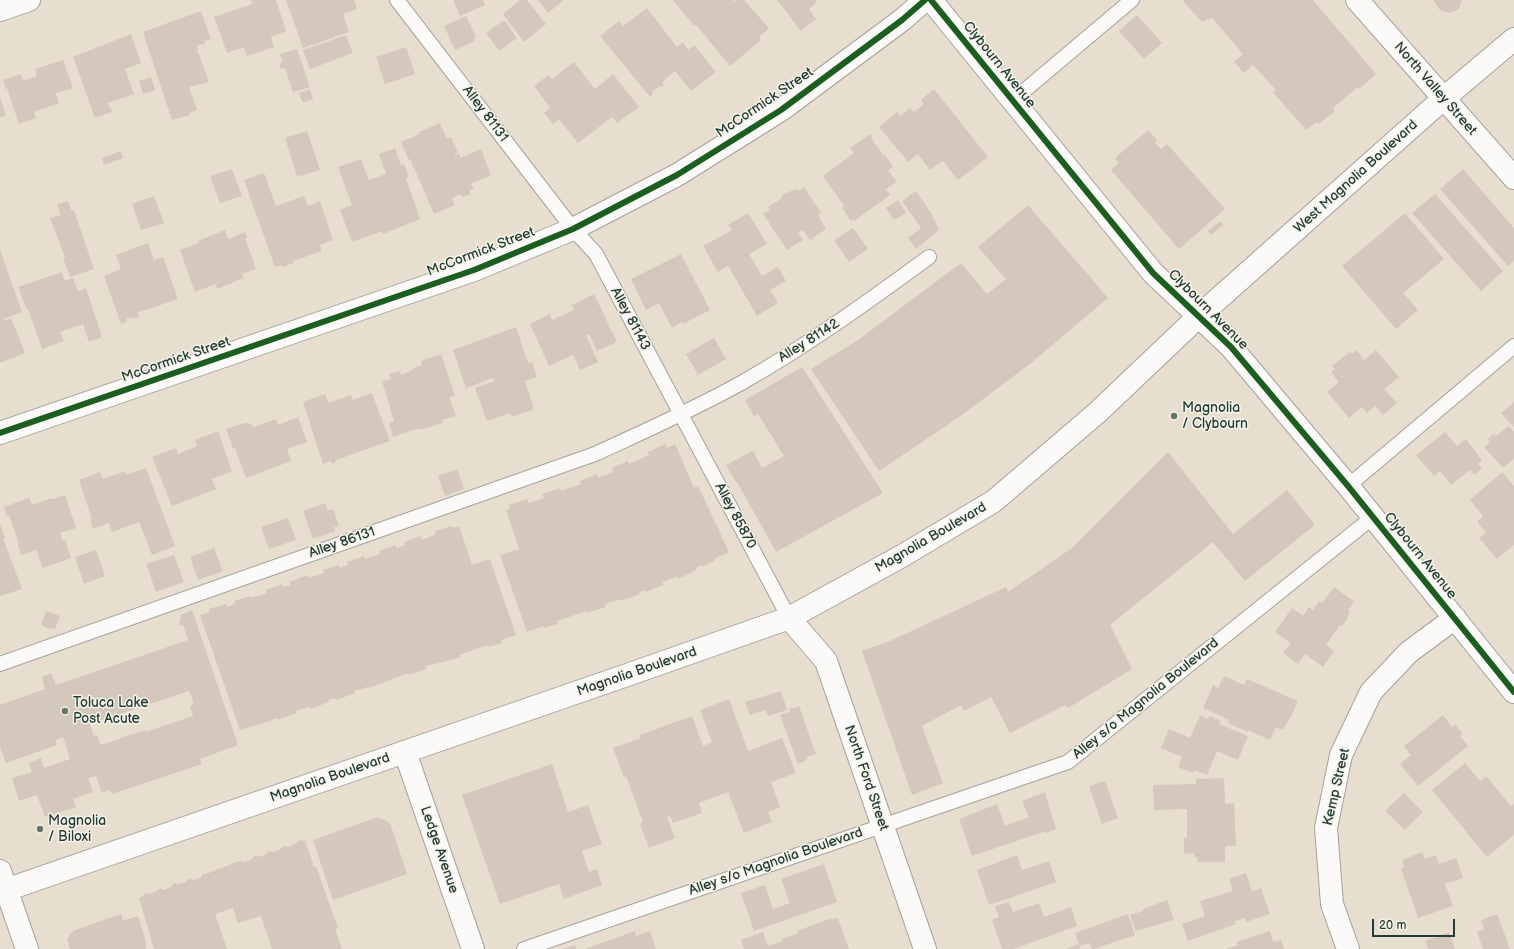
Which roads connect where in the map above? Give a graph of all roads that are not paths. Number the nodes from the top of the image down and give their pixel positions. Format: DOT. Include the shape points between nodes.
graph roads {
  1 [pos="29,0"];
  2 [pos="397,0"];
  3 [pos="925,0"];
  4 [pos="931,0"];
  5 [pos="1132,0"];
  6 [pos="1357,0"];
  7 [pos="0,10"];
  8 [pos="1514,38"];
  9 [pos="1443,99"];
  10 [pos="1012,101"];
  11 [pos="1512,172"];
  12 [pos="573,228"];
  13 [pos="930,257"];
  14 [pos="1199,316"];
  15 [pos="1514,346"];
  16 [pos="681,414"];
  17 [pos="0,433"];
  18 [pos="1348,486"];
  19 [pos="1373,518"];
  20 [pos="789,618"];
  21 [pos="1455,618"];
  22 [pos="0,664"];
  23 [pos="1514,692"];
  24 [pos="405,752"];
  25 [pos="882,826"];
  26 [pos="2,884"];
  27 [pos="27,949"];
  28 [pos="473,949"];
  29 [pos="524,949"];
  30 [pos="925,949"];
  31 [pos="1348,949"];
  1 -- 7 [label="street"];
  2 -- 12 [label="lane, Alley 81131"];
  3 -- 12 [label="street, McCormick Street" via="781,110 677,175"];
  4 -- 10 [label="street, Clybourn Avenue"];
  5 -- 10 [label="lane"];
  6 -- 9 [label="street, North Valley Street"];
  8 -- 9 [label="street, West Magnolia Boulevard"];
  9 -- 11 [label="street, North Valley Street"];
  9 -- 14 [label="street, West Magnolia Boulevard"];
  10 -- 14 [label="street, Clybourn Avenue" via="1153,273"];
  12 -- 16 [label="lane, Alley 81143" via="596,254"];
  12 -- 17 [label="street, McCormick Street" via="474,270"];
  13 -- 16 [label="lane, Alley 81142" via="830,328 743,382"];
  14 -- 18 [label="street, Clybourn Avenue" via="1231,347"];
  14 -- 20 [label="street, Magnolia Boulevard" via="1098,412 994,501 902,556"];
  15 -- 18 [label="lane"];
  16 -- 20 [label="lane, Alley 85870"];
  16 -- 22 [label="lane, Alley 86131" via="595,454"];
  18 -- 19 [label="street, Clybourn Avenue"];
  19 -- 21 [label="street, Clybourn Avenue"];
  19 -- 25 [label="lane, Alley s/o Magnolia Boulevard" via="1068,762"];
  20 -- 24 [label="street, Magnolia Boulevard"];
  20 -- 25 [label="street, North Ford Street" via="826,661"];
  21 -- 23 [label="street, Clybourn Avenue"];
  21 -- 31 [label="street, Kemp Street" via="1409,652 1371,692 1341,755 1326,828 1332,904"];
  24 -- 26 [label="street, Magnolia Boulevard"];
  24 -- 28 [label="street, Ledge Avenue"];
  25 -- 29 [label="lane, Alley s/o Magnolia Boulevard"];
  25 -- 30 [label="street, North Ford Street"];
  26 -- 27 [label="street"];
}
